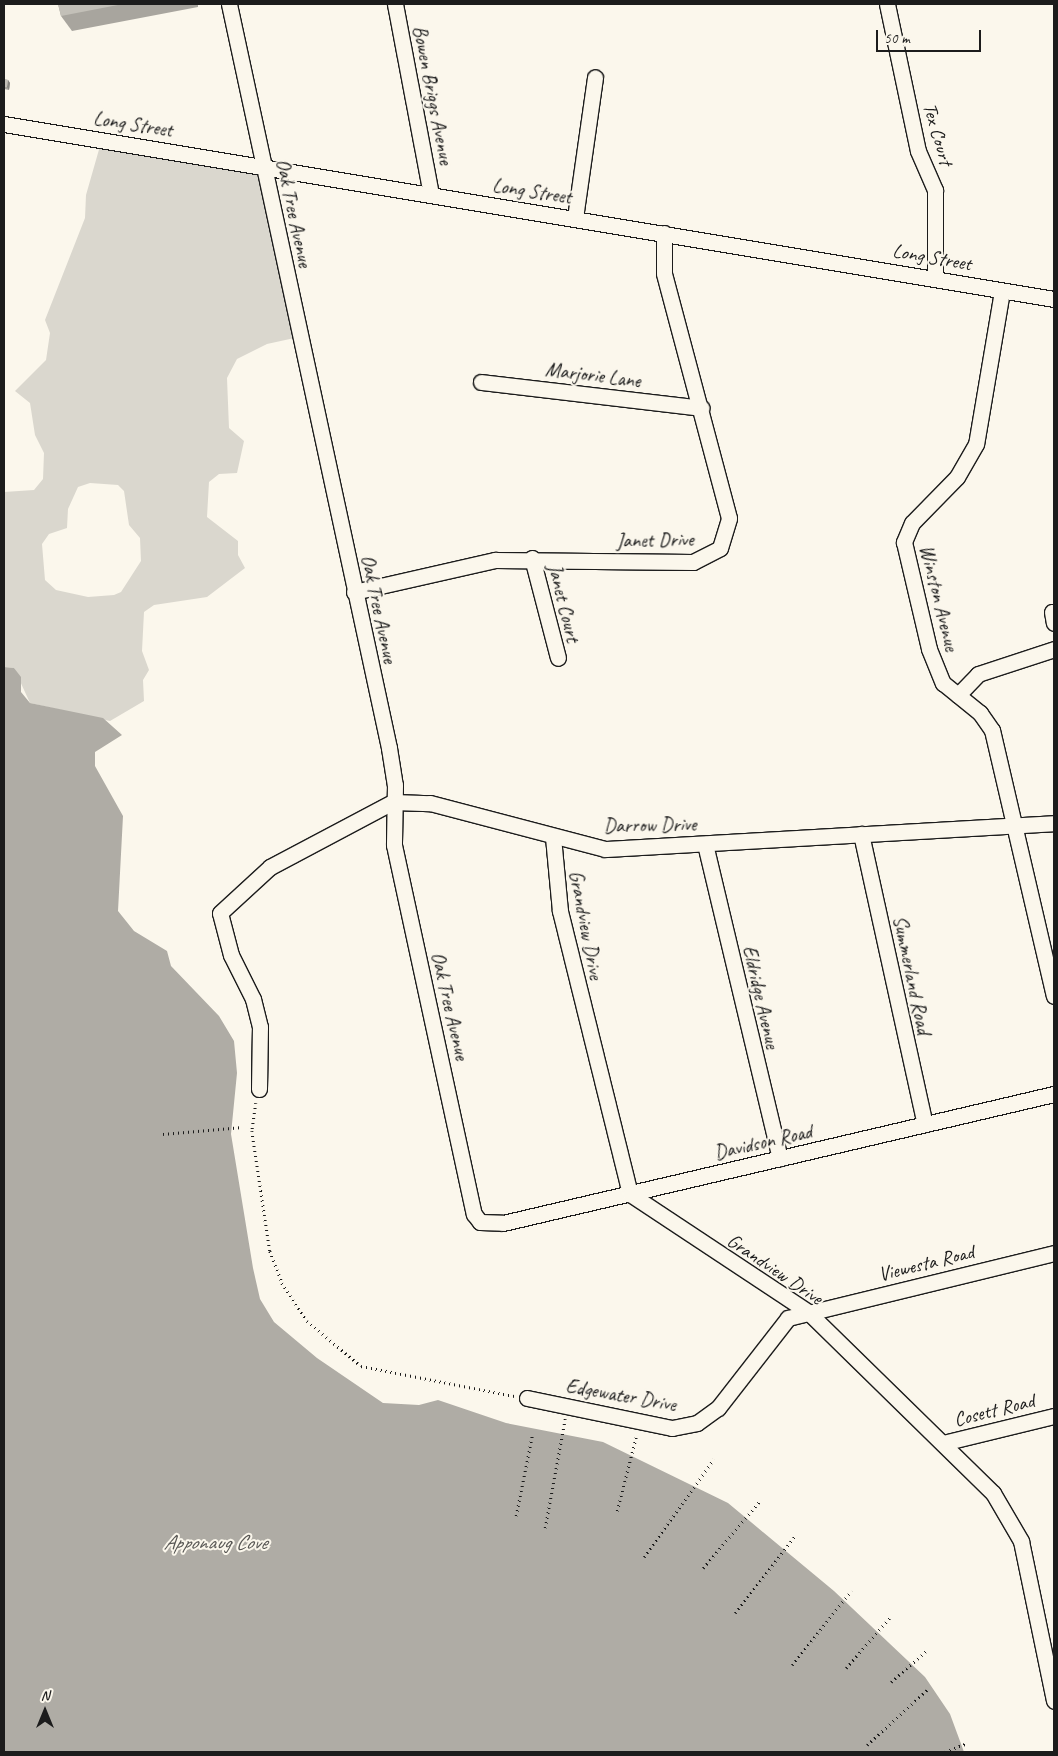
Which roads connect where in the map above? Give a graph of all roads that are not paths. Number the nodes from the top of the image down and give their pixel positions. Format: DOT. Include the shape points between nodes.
graph roads {
  1 [pos="229,4"];
  2 [pos="395,4"];
  3 [pos="888,4"];
  4 [pos="595,77"];
  5 [pos="4,124"];
  6 [pos="262,166"];
  7 [pos="431,194"];
  8 [pos="575,218"];
  9 [pos="664,233"];
  10 [pos="935,277"];
  11 [pos="1002,291"];
  12 [pos="1054,299"];
  13 [pos="481,382"];
  14 [pos="701,408"];
  15 [pos="532,558"];
  16 [pos="354,592"];
  17 [pos="1054,649"];
  18 [pos="558,658"];
  19 [pos="958,695"];
  20 [pos="393,802"];
  21 [pos="1054,823"];
  22 [pos="1017,825"];
  23 [pos="861,834"];
  24 [pos="553,837"];
  25 [pos="705,844"];
  26 [pos="1054,996"];
  27 [pos="258,1089"];
  28 [pos="1054,1094"];
  29 [pos="925,1124"];
  30 [pos="780,1158"];
  31 [pos="630,1194"];
  32 [pos="480,1222"];
  33 [pos="1054,1253"];
  34 [pos="808,1312"];
  35 [pos="527,1398"];
  36 [pos="1054,1416"];
  37 [pos="943,1443"];
  38 [pos="1054,1701"];
  1 -- 6 [label="street, Oak Tree Avenue"];
  2 -- 7 [label="street, Bowen Briggs Avenue"];
  3 -- 10 [label="street, Tex Court" via="918,151 935,190"];
  4 -- 8 [label="street"];
  5 -- 6 [label="street, Long Street"];
  6 -- 7 [label="street, Long Street"];
  6 -- 16 [label="street, Oak Tree Avenue"];
  7 -- 8 [label="street, Long Street"];
  8 -- 9 [label="street, Long Street"];
  9 -- 10 [label="street, Long Street"];
  9 -- 14 [label="street, Janet Drive" via="664,273"];
  10 -- 11 [label="street, Long Street"];
  11 -- 12 [label="street, Long Street"];
  11 -- 19 [label="street, Winston Avenue" via="976,444 957,477 912,523 904,542 929,649 943,683"];
  13 -- 14 [label="street, Marjorie Lane"];
  14 -- 15 [label="street, Janet Drive" via="729,518 727,532 713,555 693,562"];
  15 -- 16 [label="street, Janet Drive" via="495,560"];
  15 -- 18 [label="street, Janet Court"];
  16 -- 20 [label="street, Oak Tree Avenue" via="393,769"];
  17 -- 19 [label="street" via="978,674"];
  19 -- 22 [label="street, Winston Avenue" via="992,730"];
  20 -- 24 [label="street, Darrow Drive" via="430,802"];
  20 -- 27 [label="street, Darrow Drive" via="270,867 224,908 221,924 253,999 260,1027"];
  20 -- 32 [label="street, Oak Tree Avenue" via="394,845 406,909 474,1214"];
  21 -- 22 [label="street, Darrow Drive"];
  22 -- 23 [label="street, Darrow Drive"];
  22 -- 26 [label="street, Winston Avenue"];
  23 -- 25 [label="street, Darrow Drive"];
  23 -- 29 [label="street, Summerland Road"];
  24 -- 25 [label="street, Darrow Drive" via="605,849"];
  24 -- 31 [label="street, Grandview Drive" via="560,911"];
  25 -- 30 [label="street, Eldridge Avenue"];
  28 -- 29 [label="street, Davidson Road"];
  29 -- 30 [label="street, Davidson Road"];
  30 -- 31 [label="street, Davidson Road"];
  31 -- 32 [label="street, Davidson Road" via="503,1223"];
  31 -- 34 [label="street, Grandview Drive"];
  33 -- 34 [label="street, Viewesta Road"];
  34 -- 35 [label="street, Edgewater Drive" via="788,1318 718,1408 697,1423 672,1428"];
  34 -- 37 [label="street, Grandview Drive"];
  36 -- 37 [label="street, Cosett Road"];
  37 -- 38 [label="street, Grandview Drive" via="993,1493 1021,1541"];
}
